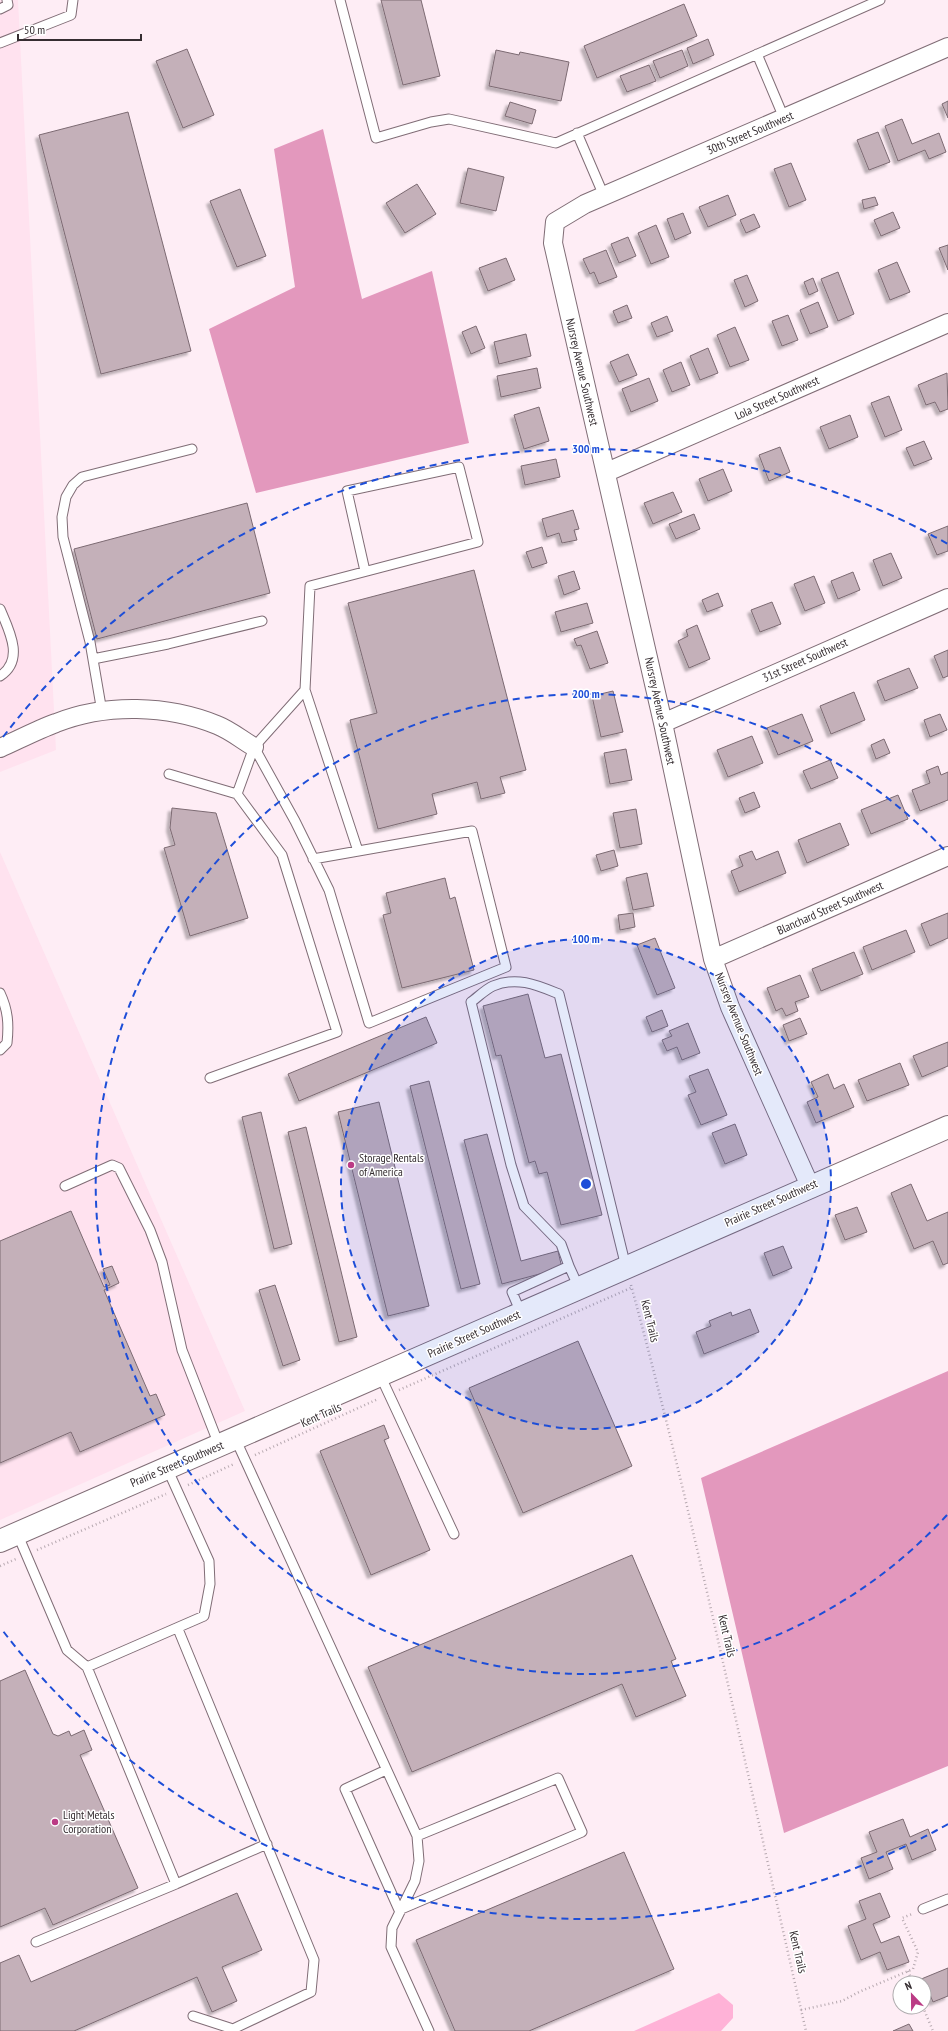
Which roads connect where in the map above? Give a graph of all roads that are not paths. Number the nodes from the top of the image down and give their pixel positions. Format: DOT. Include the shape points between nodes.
graph roads {
  1 [pos="6,0"];
  2 [pos="73,0"];
  3 [pos="340,0"];
  4 [pos="880,0"];
  5 [pos="0,9"];
  6 [pos="0,43"];
  7 [pos="948,47"];
  8 [pos="757,54"];
  9 [pos="784,118"];
  10 [pos="577,133"];
  11 [pos="604,196"];
  12 [pos="554,222"];
  13 [pos="948,324"];
  14 [pos="192,449"];
  15 [pos="607,472"];
  16 [pos="365,571"];
  17 [pos="948,598"];
  18 [pos="0,609"];
  19 [pos="262,621"];
  20 [pos="93,659"];
  21 [pos="0,676"];
  22 [pos="305,690"];
  23 [pos="102,712"];
  24 [pos="662,723"];
  25 [pos="254,747"];
  26 [pos="0,748"];
  27 [pos="169,774"];
  28 [pos="238,794"];
  29 [pos="358,851"];
  30 [pos="948,856"];
  31 [pos="313,859"];
  32 [pos="713,959"];
  33 [pos="506,967"];
  34 [pos="510,981"];
  35 [pos="0,993"];
  36 [pos="0,1050"];
  37 [pos="210,1078"];
  38 [pos="948,1127"];
  39 [pos="66,1186"];
  40 [pos="810,1186"];
  41 [pos="569,1266"];
  42 [pos="626,1267"];
  43 [pos="579,1288"];
  44 [pos="521,1313"];
  45 [pos="380,1375"];
  46 [pos="227,1442"];
  47 [pos="167,1468"];
  48 [pos="454,1534"];
  49 [pos="9,1537"];
  50 [pos="178,1628"];
  51 [pos="87,1667"];
  52 [pos="386,1770"];
  53 [pos="417,1836"];
  54 [pos="267,1844"];
  55 [pos="176,1884"];
  56 [pos="948,1899"];
  57 [pos="923,1909"];
  58 [pos="399,1910"];
  59 [pos="36,1942"];
  60 [pos="193,2016"];
  61 [pos="428,2031"];
  1 -- 5 [label="lane" via="8,5"];
  2 -- 6 [label="lane" via="71,15"];
  3 -- 10 [label="lane" via="376,138 449,119 556,143"];
  4 -- 8 [label="lane"];
  7 -- 9 [label="street, 30th Street Southwest"];
  8 -- 9 [label="lane"];
  8 -- 10 [label="lane"];
  9 -- 11 [label="street, 30th Street Southwest"];
  10 -- 11 [label="lane"];
  11 -- 12 [label="street, 30th Street Southwest"];
  12 -- 15 [label="street, Nursrey Avenue Southwest" via="553,243"];
  13 -- 15 [label="street, Lola Street Southwest"];
  14 -- 20 [label="lane" via="82,477 73,485 66,497 62,517 63,537"];
  15 -- 24 [label="street, Nursrey Avenue Southwest"];
  16 -- 16 [label="lane" via="478,542 459,467 347,491"];
  16 -- 22 [label="lane" via="310,586"];
  17 -- 24 [label="street, 31st Street Southwest"];
  18 -- 21 [label="lane" via="14,648 12,662"];
  19 -- 20 [label="lane"];
  20 -- 23 [label="lane"];
  22 -- 25 [label="lane"];
  22 -- 29 [label="lane"];
  23 -- 25 [label="street" via="134,708 176,713 218,725"];
  23 -- 26 [label="street" via="57,722"];
  24 -- 32 [label="street, Nursrey Avenue Southwest"];
  25 -- 28 [label="lane"];
  25 -- 31 [label="lane"];
  27 -- 28 [label="lane"];
  28 -- 37 [label="lane" via="282,855 337,1032"];
  29 -- 31 [label="lane"];
  29 -- 33 [label="lane" via="472,831"];
  30 -- 32 [label="street, Blanchard Street Southwest"];
  31 -- 33 [label="lane" via="329,890 369,1023"];
  32 -- 40 [label="street, Nursrey Avenue Southwest" via="730,1007"];
  33 -- 34 [label="lane"];
  34 -- 41 [label="lane" via="493,986 471,1002 511,1166 524,1206 561,1244"];
  34 -- 42 [label="lane" via="529,982 559,994"];
  35 -- 36 [label="lane" via="9,1022 7,1043"];
  38 -- 40 [label="street, Prairie Street Southwest"];
  39 -- 46 [label="lane" via="112,1165 119,1168 150,1230 159,1255 182,1350"];
  40 -- 42 [label="street, Prairie Street Southwest"];
  41 -- 43 [label="lane"];
  41 -- 44 [label="lane" via="512,1292"];
  42 -- 43 [label="street, Prairie Street Southwest"];
  43 -- 44 [label="street, Prairie Street Southwest"];
  44 -- 45 [label="street, Prairie Street Southwest"];
  45 -- 46 [label="street, Prairie Street Southwest"];
  45 -- 48 [label="lane"];
  46 -- 47 [label="street, Prairie Street Southwest"];
  46 -- 52 [label="lane" via="245,1459"];
  47 -- 49 [label="street, Prairie Street Southwest"];
  47 -- 50 [label="lane" via="209,1561 210,1584 204,1616"];
  49 -- 51 [label="lane" via="27,1554 67,1650"];
  50 -- 51 [label="lane"];
  50 -- 54 [label="lane"];
  51 -- 55 [label="lane"];
  52 -- 53 [label="lane"];
  52 -- 58 [label="lane" via="345,1789"];
  53 -- 58 [label="lane" via="419,1861 415,1881"];
  53 -- 58 [label="lane" via="558,1778 582,1832"];
  54 -- 55 [label="lane"];
  54 -- 60 [label="lane" via="314,1960 311,1992 233,2029"];
  55 -- 59 [label="lane"];
  56 -- 57 [label="lane"];
  58 -- 61 [label="lane" via="392,1928 391,1947"];
}
